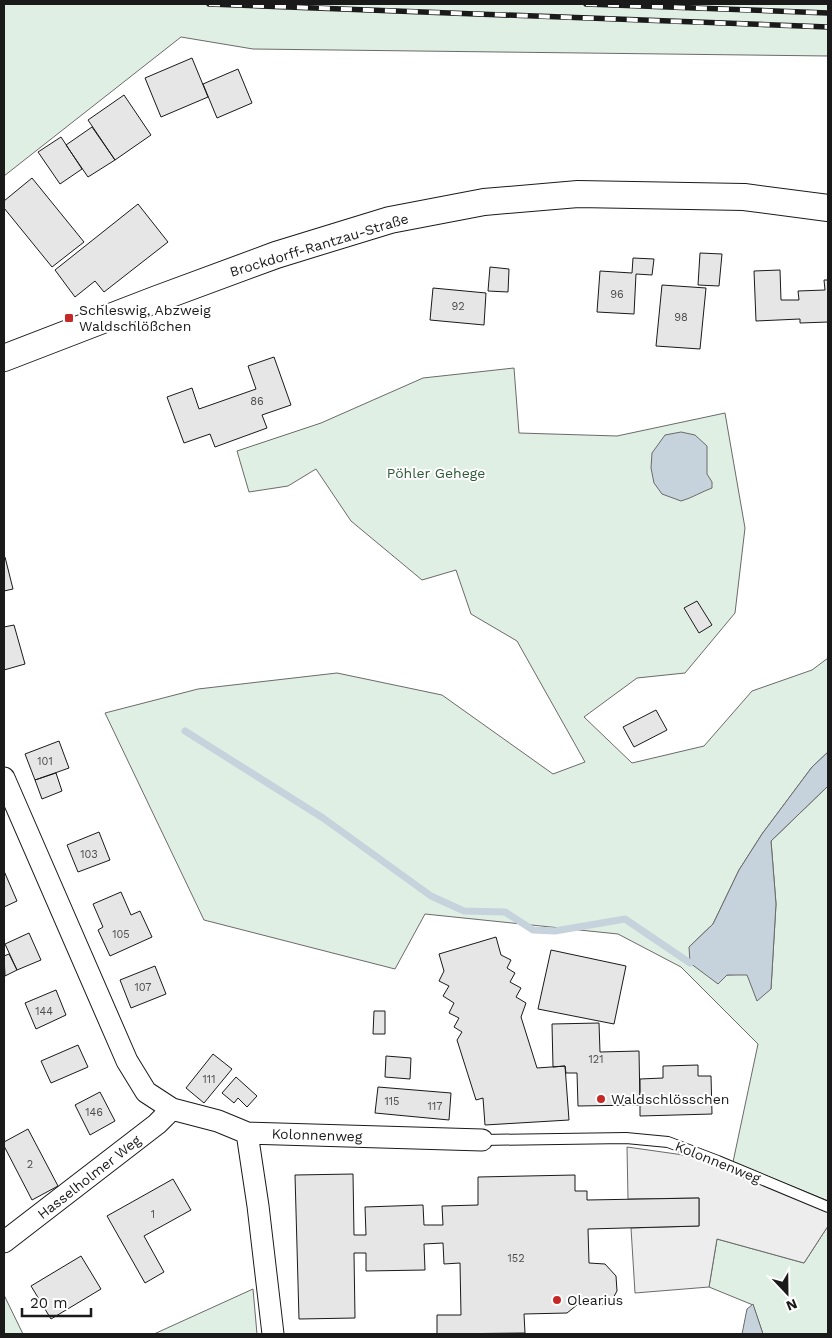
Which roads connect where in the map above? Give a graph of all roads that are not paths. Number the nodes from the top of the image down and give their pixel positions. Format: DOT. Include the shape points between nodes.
graph roads {
  1 [pos="828,208"];
  2 [pos="4,358"];
  3 [pos="4,778"];
  4 [pos="172,1109"];
  5 [pos="247,1133"];
  6 [pos="482,1140"];
  7 [pos="828,1208"];
  8 [pos="4,1242"];
  9 [pos="273,1334"];
  1 -- 2 [label="street, Brockdorff-Rantzau-Straße" via="744,197 578,194 484,202 390,220 276,255"];
  3 -- 4 [label="street, Kolonnenweg" via="127,1061 146,1092"];
  4 -- 5 [label="street, Kolonnenweg"];
  4 -- 8 [label="street, Hasselholmer Weg"];
  5 -- 6 [label="street, Kolonnenweg"];
  5 -- 9 [label="street"];
  6 -- 7 [label="lane, Kolonnenweg" via="626,1138 668,1142"];
}
